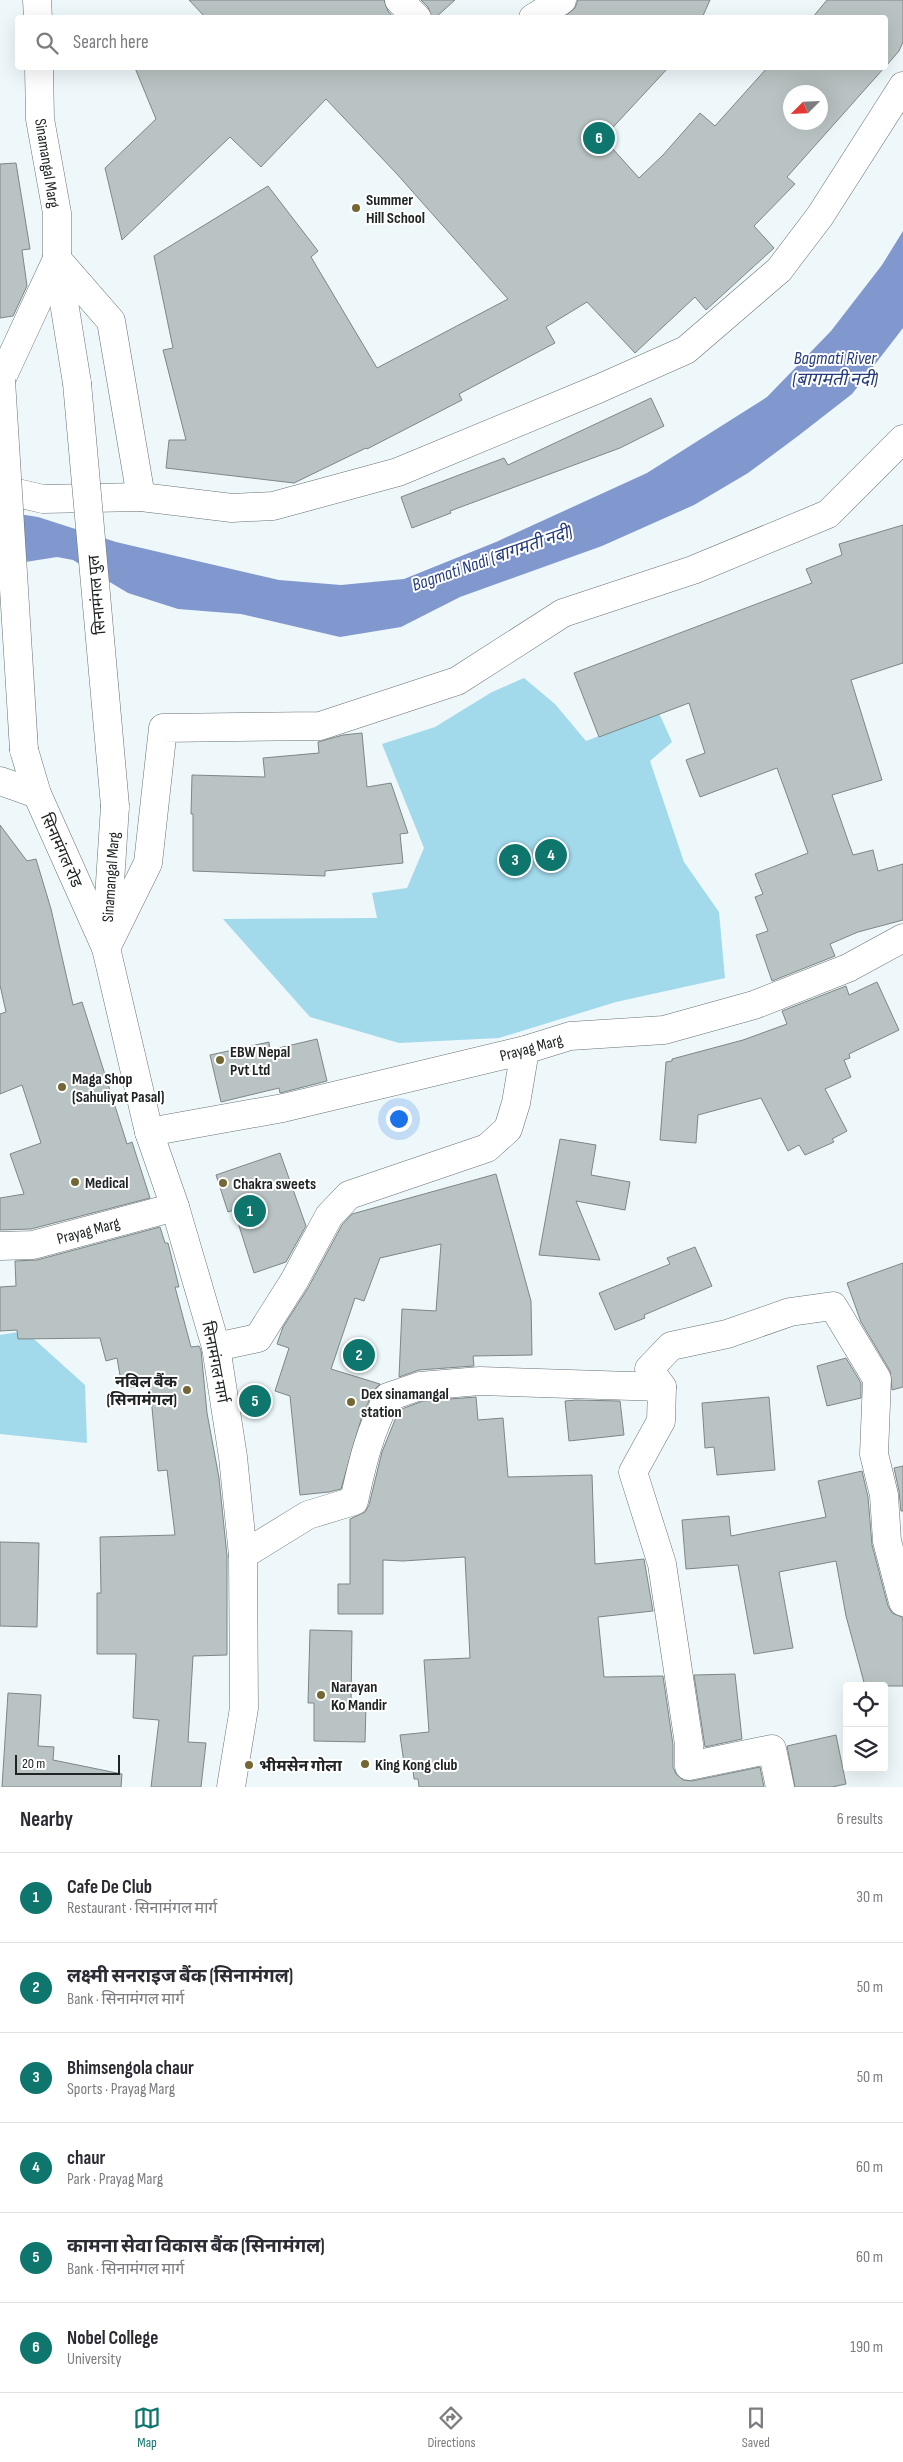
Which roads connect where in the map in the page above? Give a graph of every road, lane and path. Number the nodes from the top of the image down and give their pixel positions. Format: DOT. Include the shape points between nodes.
graph roads {
  1 [pos="37,0"];
  2 [pos="399,0"];
  3 [pos="562,0"];
  4 [pos="38,15"];
  5 [pos="414,15"];
  6 [pos="538,15"];
  7 [pos="38,70"];
  8 [pos="903,86"];
  9 [pos="57,259"];
  10 [pos="78,383"];
  11 [pos="903,439"];
  12 [pos="0,489"];
  13 [pos="141,497"];
  14 [pos="24,750"];
  15 [pos="0,781"];
  16 [pos="37,794"];
  17 [pos="115,806"];
  18 [pos="903,938"];
  19 [pos="106,948"];
  20 [pos="525,1050"];
  21 [pos="149,1132"];
  22 [pos="175,1207"];
  23 [pos="0,1246"];
  24 [pos="216,1347"];
  25 [pos="662,1387"];
  26 [pos="243,1555"];
  27 [pos="903,1602"];
  28 [pos="231,1787"];
  29 [pos="780,1787"];
  1 -- 4 [label="street"];
  2 -- 5 [label="street"];
  3 -- 6 [label="street"];
  7 -- 9 [label="street, Sinamangal Marg" via="40,119 57,213"];
  8 -- 13 [label="street" via="820,216 779,270 686,350 598,390 398,472 329,493 273,506 232,508"];
  9 -- 10 [label="street, Sinamangal Marg"];
  9 -- 13 [label="street" via="111,321"];
  9 -- 14 [label="street, Sinamangal Marg, bridge" via="1,380"];
  10 -- 17 [label="street, सिनामंगल पुल, bridge"];
  11 -- 19 [label="street" via="828,514 693,570 563,612 457,681 320,726 162,728 148,863"];
  12 -- 13 [label="street" via="44,499"];
  14 -- 16 [label="street, सिनामंगल रोड"];
  15 -- 16 [label="street"];
  16 -- 19 [label="street, सिनामंगल रोड"];
  17 -- 19 [label="street, Sinamangal Marg"];
  18 -- 20 [label="street, Prayag Marg" via="848,968 754,1005 664,1030 570,1036"];
  19 -- 21 [label="street, सिनामंगल मार्ग"];
  20 -- 21 [label="street, Prayag Marg" via="282,1108"];
  20 -- 24 [label="street" via="508,1129 487,1148 349,1195 329,1216 258,1338"];
  21 -- 22 [label="street, सिनामंगल मार्ग"];
  22 -- 23 [label="street, Prayag Marg" via="33,1245"];
  22 -- 24 [label="street, सिनामंगल मार्ग"];
  24 -- 26 [label="street, सिनामंगल मार्ग" via="233,1457"];
  25 -- 26 [label="street" via="480,1381 403,1390 388,1397 374,1424 363,1456 354,1501 308,1515"];
  25 -- 27 [label="street" via="649,1369 671,1346 727,1334 790,1312 833,1306 877,1379 874,1454 884,1495 887,1542"];
  25 -- 29 [label="street" via="661,1421 633,1472 662,1564 689,1744 689,1766 772,1749"];
  26 -- 28 [label="street, सिनामंगल मार्ग" via="244,1708"];
}
